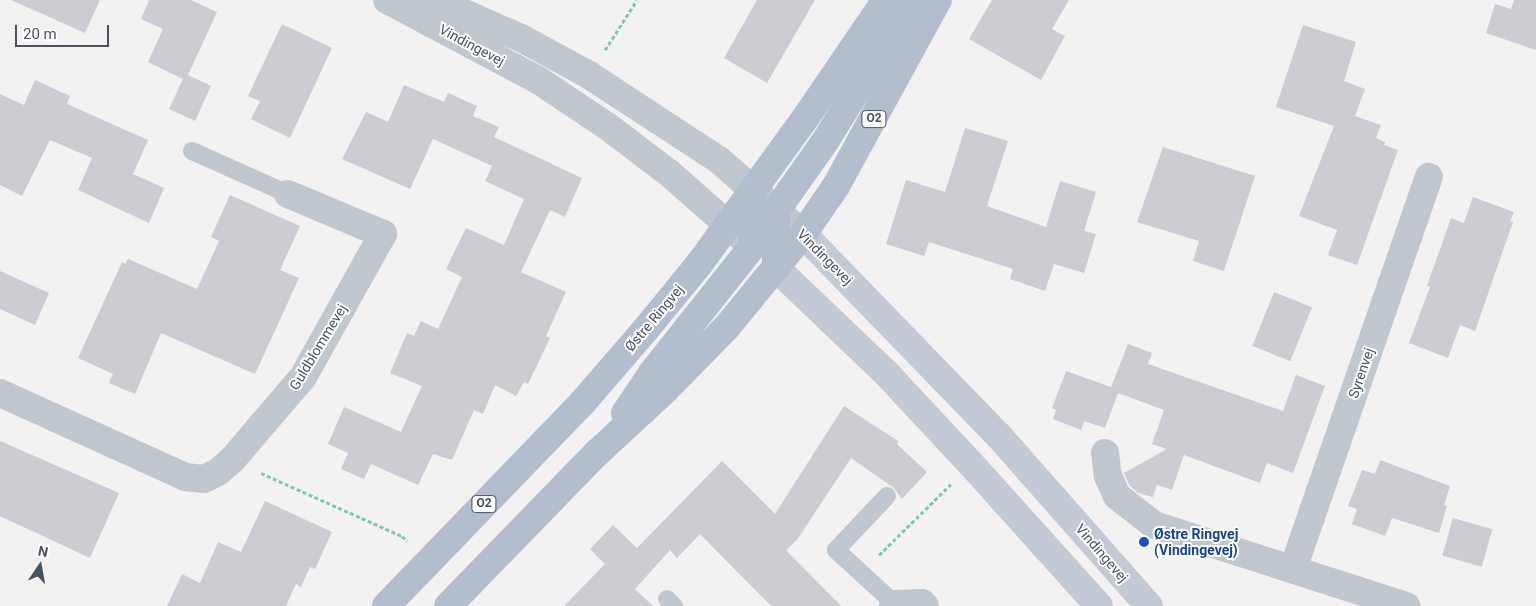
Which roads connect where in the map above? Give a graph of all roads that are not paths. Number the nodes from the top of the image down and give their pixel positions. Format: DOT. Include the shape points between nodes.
graph roads {
  1 [pos="387,0"];
  2 [pos="429,0"];
  3 [pos="886,0"];
  4 [pos="909,0"];
  5 [pos="938,0"];
  6 [pos="192,151"];
  7 [pos="1430,177"];
  8 [pos="753,190"];
  9 [pos="288,194"];
  10 [pos="776,211"];
  11 [pos="728,224"];
  12 [pos="804,234"];
  13 [pos="752,247"];
  14 [pos="776,268"];
  15 [pos="0,393"];
  16 [pos="597,453"];
  17 [pos="1105,454"];
  18 [pos="887,496"];
  19 [pos="1293,568"];
  20 [pos="894,605"];
  21 [pos="386,606"];
  22 [pos="448,606"];
  23 [pos="925,606"];
  24 [pos="1099,606"];
  25 [pos="1149,606"];
  26 [pos="1406,606"];
  1 -- 11 [label="street, Vindingevej" via="538,80 638,149"];
  2 -- 8 [label="street, Vindingevej" via="523,39 589,75 718,160"];
  3 -- 8 [label="main road, Østre Ringvej / O2"];
  4 -- 10 [label="main road" via="826,140"];
  5 -- 12 [label="main road, O2" via="836,186"];
  6 -- 9 [label="lane, Guldblommevej"];
  7 -- 19 [label="street, Syrenvej"];
  8 -- 10 [label="street, Vindingevej"];
  8 -- 11 [label="main road, Østre Ringvej / O2"];
  8 -- 13 [label="main road"];
  9 -- 15 [label="street, Guldblommevej" via="383,234 302,377 232,460 218,472 204,478 185,477"];
  10 -- 12 [label="street, Vindingevej"];
  10 -- 14 [label="main road"];
  11 -- 13 [label="street, Vindingevej"];
  11 -- 21 [label="main road, Østre Ringvej / O2" via="694,270 583,402"];
  12 -- 14 [label="main road, O2"];
  12 -- 25 [label="main road, Vindingevej" via="999,436"];
  13 -- 14 [label="street, Vindingevej"];
  13 -- 16 [label="main road" via="652,373"];
  14 -- 16 [label="main road, O2" via="726,328"];
  14 -- 24 [label="main road, Vindingevej" via="887,374"];
  16 -- 22 [label="main road, O2"];
  17 -- 19 [label="street" via="1108,476 1117,496 1154,525"];
  18 -- 20 [label="lane" via="836,550"];
  19 -- 26 [label="street"];
  20 -- 23 [label="street" via="922,603"];
}
